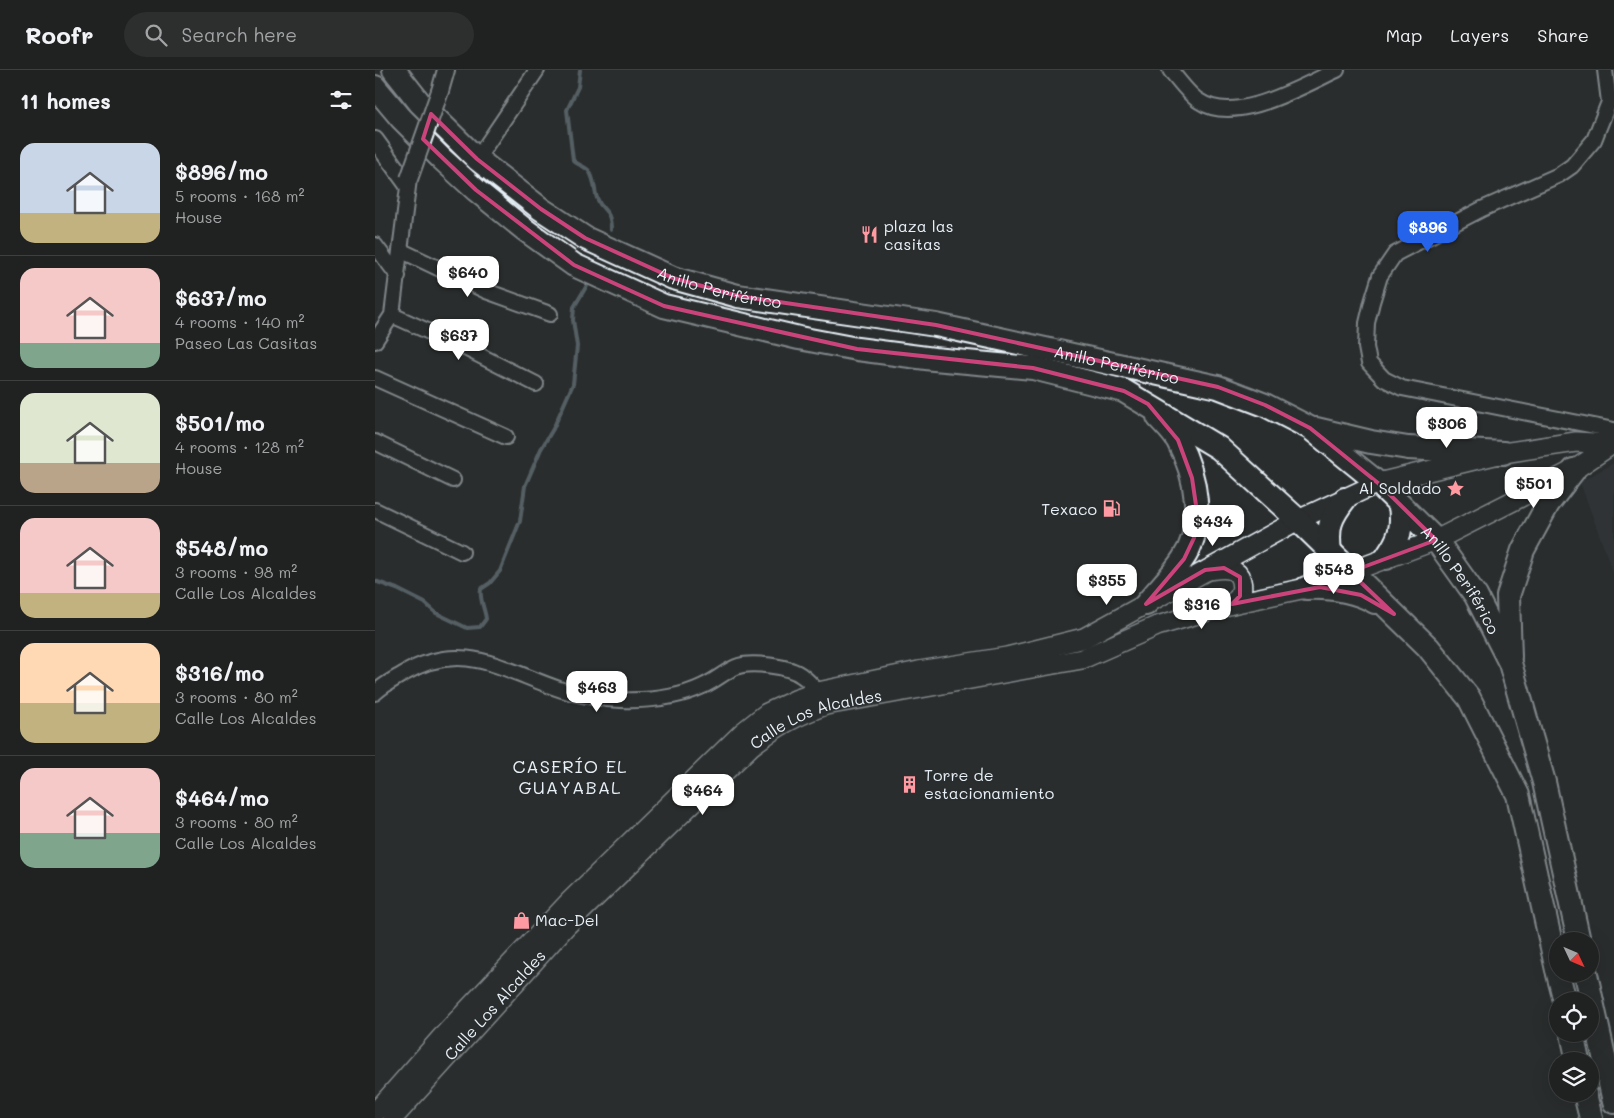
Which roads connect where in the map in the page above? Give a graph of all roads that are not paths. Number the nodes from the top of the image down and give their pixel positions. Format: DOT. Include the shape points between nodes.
graph roads {
  1 [pos="393,70"];
  2 [pos="446,70"];
  3 [pos="537,70"];
  4 [pos="1170,70"];
  5 [pos="1337,70"];
  6 [pos="1605,70"];
  7 [pos="375,87"];
  8 [pos="375,140"];
  9 [pos="477,159"];
  10 [pos="408,182"];
  11 [pos="375,245"];
  12 [pos="400,250"];
  13 [pos="398,276"];
  14 [pos="550,314"];
  15 [pos="392,315"];
  16 [pos="375,341"];
  17 [pos="375,378"];
  18 [pos="537,384"];
  19 [pos="1148,404"];
  20 [pos="1309,428"];
  21 [pos="506,437"];
  22 [pos="1613,439"];
  23 [pos="375,442"];
  24 [pos="1503,453"];
  25 [pos="1574,470"];
  26 [pos="453,480"];
  27 [pos="1378,483"];
  28 [pos="1345,499"];
  29 [pos="1401,505"];
  30 [pos="375,510"];
  31 [pos="1298,520"];
  32 [pos="1437,540"];
  33 [pos="462,552"];
  34 [pos="1330,552"];
  35 [pos="1386,558"];
  36 [pos="1205,570"];
  37 [pos="1350,572"];
  38 [pos="1306,588"];
  39 [pos="1146,604"];
  40 [pos="1232,604"];
  41 [pos="1394,614"];
  42 [pos="1511,663"];
  43 [pos="818,692"];
  44 [pos="375,693"];
  45 [pos="1577,932"];
  46 [pos="1549,934"];
  47 [pos="1588,982"];
  48 [pos="1587,1102"];
  49 [pos="1614,1102"];
  50 [pos="375,1113"];
  51 [pos="393,1118"];
  52 [pos="1591,1118"];
  1 -- 9 [label="highway, Anillo Periférico" via="420,103"];
  2 -- 10 [label="street, bridge"];
  3 -- 9 [label="street"];
  4 -- 5 [label="street" via="1198,101 1218,109 1245,108"];
  6 -- 22 [label="street" via="1609,102 1594,140 1573,166 1395,254 1380,276 1367,323 1366,347 1369,363 1384,379 1402,388"];
  7 -- 19 [label="highway, Anillo Periférico" via="442,159 524,229 574,265 664,306 857,349 1033,368 1124,391"];
  8 -- 10 [label="street"];
  9 -- 20 [label="highway, Anillo Periférico" via="541,209 585,238 673,278 738,296 936,325 1218,387 1265,404"];
  10 -- 12 [label="street"];
  11 -- 13 [label="street"];
  12 -- 13 [label="street"];
  12 -- 14 [label="street" via="487,291"];
  13 -- 15 [label="street"];
  15 -- 16 [label="street"];
  15 -- 18 [label="street"];
  17 -- 21 [label="street"];
  19 -- 31 [label="highway, Anillo Periférico" via="1219,448"];
  19 -- 39 [label="highway" via="1177,440 1192,478 1197,512 1194,538 1184,559"];
  20 -- 24 [label="highway" via="1408,448"];
  20 -- 27 [label="highway, Anillo Periférico"];
  22 -- 24 [label="main road"];
  22 -- 25 [label="main road"];
  23 -- 26 [label="street"];
  24 -- 27 [label="main road"];
  25 -- 32 [label="main road"];
  25 -- 42 [label="highway" via="1548,504 1523,550 1508,596"];
  27 -- 28 [label="main road"];
  27 -- 29 [label="highway, Anillo Periférico"];
  28 -- 31 [label="main road, Calle Los Alcaldes"];
  28 -- 34 [label="highway" via="1330,523"];
  29 -- 32 [label="highway, Anillo Periférico"];
  29 -- 35 [label="highway" via="1402,524 1397,542"];
  30 -- 33 [label="street"];
  31 -- 34 [label="highway, Anillo Periférico"];
  31 -- 36 [label="main road, Calle Los Alcaldes"];
  32 -- 35 [label="main road"];
  32 -- 42 [label="highway, Anillo Periférico" via="1476,596"];
  34 -- 37 [label="highway, Anillo Periférico"];
  35 -- 37 [label="main road"];
  36 -- 39 [label="main road, Calle Los Alcaldes"];
  36 -- 40 [label="main road" via="1234,570 1240,577 1243,587"];
  37 -- 38 [label="main road, Calle Los Alcaldes"];
  37 -- 41 [label="highway, Anillo Periférico"];
  38 -- 40 [label="main road, Calle Los Alcaldes"];
  38 -- 41 [label="highway" via="1335,588 1349,592 1373,600"];
  39 -- 43 [label="main road, Calle Los Alcaldes" via="1072,642"];
  40 -- 51 [label="main road, Calle Los Alcaldes" via="1157,626 1081,659 826,705 775,727 751,746 567,924"];
  41 -- 46 [label="highway, Anillo Periférico" via="1428,647 1469,698 1518,795"];
  42 -- 45 [label="highway, Anillo Periférico" via="1544,782"];
  43 -- 44 [label="street" via="789,668 750,664 737,666 702,687 663,698 602,699 563,690 493,664 453,657 437,659 409,671"];
  43 -- 50 [label="main road, Calle Los Alcaldes" via="767,714 743,732 571,901"];
  47 -- 49 [label="highway"];
  48 -- 52 [label="highway"];
}
